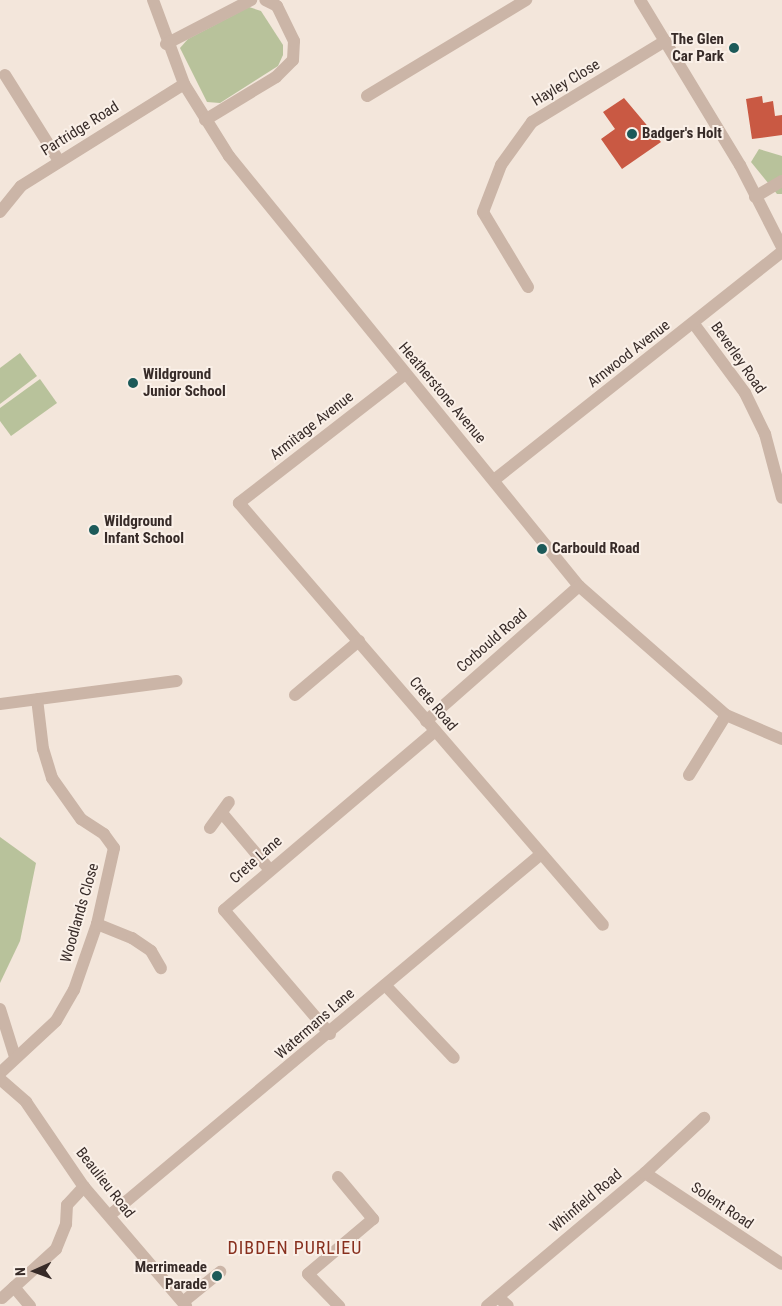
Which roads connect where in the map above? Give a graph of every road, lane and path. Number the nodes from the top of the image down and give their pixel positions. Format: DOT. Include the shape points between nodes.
graph roads {
  1 [pos="153,0"];
  2 [pos="251,0"];
  3 [pos="265,0"];
  4 [pos="526,0"];
  5 [pos="640,0"];
  6 [pos="665,41"];
  7 [pos="166,44"];
  8 [pos="5,75"];
  9 [pos="184,84"];
  10 [pos="367,96"];
  11 [pos="205,120"];
  12 [pos="59,161"];
  13 [pos="782,181"];
  14 [pos="755,197"];
  15 [pos="0,212"];
  16 [pos="782,247"];
  17 [pos="782,252"];
  18 [pos="528,287"];
  19 [pos="694,324"];
  20 [pos="404,375"];
  21 [pos="494,480"];
  22 [pos="782,498"];
  23 [pos="239,503"];
  24 [pos="579,586"];
  25 [pos="359,642"];
  26 [pos="177,681"];
  27 [pos="295,695"];
  28 [pos="37,699"];
  29 [pos="0,704"];
  30 [pos="726,715"];
  31 [pos="426,721"];
  32 [pos="435,731"];
  33 [pos="782,739"];
  34 [pos="689,776"];
  35 [pos="210,828"];
  36 [pos="540,855"];
  37 [pos="269,869"];
  38 [pos="96,924"];
  39 [pos="604,926"];
  40 [pos="162,968"];
  41 [pos="385,985"];
  42 [pos="0,1009"];
  43 [pos="330,1034"];
  44 [pos="15,1057"];
  45 [pos="454,1058"];
  46 [pos="0,1073"];
  47 [pos="0,1079"];
  48 [pos="704,1118"];
  49 [pos="645,1173"];
  50 [pos="338,1177"];
  51 [pos="84,1187"];
  52 [pos="110,1215"];
  53 [pos="782,1264"];
  54 [pos="220,1272"];
  55 [pos="14,1287"];
  56 [pos="498,1297"];
  57 [pos="2,1298"];
  58 [pos="184,1304"];
  59 [pos="30,1306"];
  60 [pos="339,1306"];
  61 [pos="487,1306"];
  62 [pos="508,1306"];
  1 -- 7 [label="street, Heatherstone Avenue"];
  2 -- 7 [label="street"];
  3 -- 11 [label="street" via="276,6 294,41 293,60 276,77"];
  4 -- 10 [label="street"];
  5 -- 6 [label="street"];
  6 -- 14 [label="street" via="740,165"];
  6 -- 18 [label="street, Hayley Close" via="532,122 501,165 485,200 488,225"];
  7 -- 9 [label="street, Heatherstone Avenue"];
  8 -- 12 [label="street"];
  9 -- 11 [label="street, Heatherstone Avenue"];
  9 -- 12 [label="street, Partridge Road"];
  11 -- 20 [label="street, Heatherstone Avenue" via="242,174"];
  12 -- 15 [label="street, Partridge Road" via="21,186"];
  13 -- 14 [label="street"];
  14 -- 16 [label="street"];
  17 -- 19 [label="street, Arnwood Avenue"];
  19 -- 21 [label="street, Arnwood Avenue"];
  19 -- 22 [label="street, Beverley Road" via="745,393 765,434"];
  20 -- 21 [label="street, Heatherstone Avenue"];
  20 -- 23 [label="street, Armitage Avenue"];
  21 -- 24 [label="street, Heatherstone Avenue"];
  23 -- 25 [label="street, Crete Road"];
  24 -- 30 [label="street, Heatherstone Avenue"];
  24 -- 31 [label="street, Corbould Road"];
  25 -- 27 [label="street"];
  25 -- 31 [label="street, Crete Road"];
  26 -- 28 [label="street"];
  28 -- 29 [label="street"];
  28 -- 38 [label="street, Woodlands Close" via="43,749 52,778 81,819 104,834 114,848"];
  30 -- 33 [label="street, Heatherstone Avenue"];
  30 -- 34 [label="street"];
  31 -- 32 [label="street, Crete Road"];
  32 -- 36 [label="street, Crete Road"];
  32 -- 37 [label="street, Crete Lane"];
  35 -- 37 [label="street" via="226,808"];
  36 -- 39 [label="street, Crete Road"];
  36 -- 41 [label="street, Watermans Lane"];
  37 -- 43 [label="street, Crete Lane" via="224,910"];
  38 -- 40 [label="street" via="132,938 151,951"];
  38 -- 44 [label="street, Woodlands Close" via="74,990 56,1021"];
  41 -- 43 [label="street, Watermans Lane"];
  41 -- 45 [label="street"];
  42 -- 44 [label="street"];
  43 -- 52 [label="street, Watermans Lane"];
  44 -- 46 [label="street, Woodlands Close"];
  47 -- 51 [label="street, Beaulieu Road" via="26,1102"];
  48 -- 49 [label="street, Whinfield Road"];
  49 -- 53 [label="street, Solent Road"];
  49 -- 56 [label="street, Whinfield Road"];
  50 -- 60 [label="street" via="373,1219 308,1274"];
  51 -- 52 [label="street, Beaulieu Road"];
  51 -- 55 [label="street" via="67,1205 66,1224 56,1249"];
  52 -- 58 [label="street, Beaulieu Road"];
  54 -- 58 [label="street"];
  55 -- 57 [label="street"];
  55 -- 59 [label="street"];
  56 -- 61 [label="street, Whinfield Road"];
  56 -- 62 [label="street"];
}
